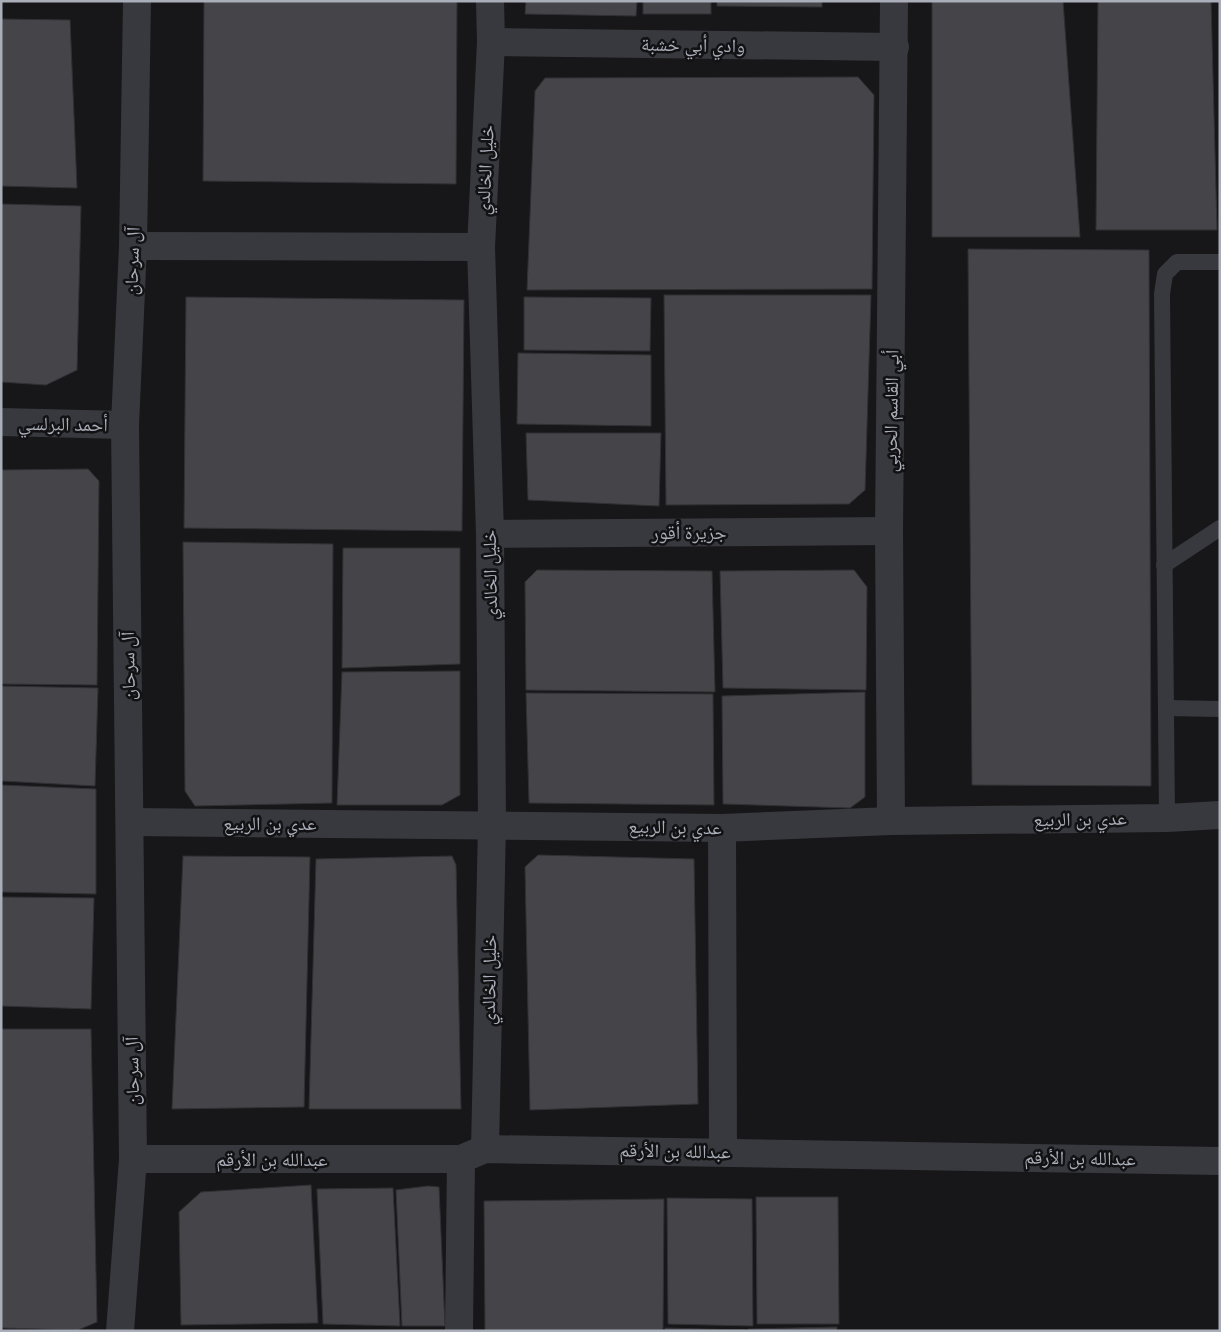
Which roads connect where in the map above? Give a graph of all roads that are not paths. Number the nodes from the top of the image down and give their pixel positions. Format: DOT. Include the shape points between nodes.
graph roads {
  1 [pos="137,1"];
  2 [pos="490,1"];
  3 [pos="894,1"];
  4 [pos="491,42"];
  5 [pos="895,47"];
  6 [pos="133,246"];
  7 [pos="481,247"];
  8 [pos="1220,262"];
  9 [pos="1,422"];
  10 [pos="126,425"];
  11 [pos="1220,528"];
  12 [pos="889,531"];
  13 [pos="490,534"];
  14 [pos="1164,565"];
  15 [pos="1166,708"];
  16 [pos="1220,710"];
  17 [pos="1220,815"];
  18 [pos="1167,818"];
  19 [pos="891,821"];
  20 [pos="130,822"];
  21 [pos="492,825"];
  22 [pos="722,828"];
  23 [pos="723,1152"];
  24 [pos="473,1154"];
  25 [pos="133,1159"];
  26 [pos="1220,1161"];
  27 [pos="120,1331"];
  28 [pos="459,1331"];
  1 -- 6 [label="street, آل سرحان"];
  2 -- 4 [label="street, خليل الخالدي"];
  3 -- 5 [label="street, أبي القاسم الحربي"];
  4 -- 5 [label="street, وادي أبي خشبة"];
  4 -- 7 [label="street, خليل الخالدي"];
  5 -- 12 [label="street, أبي القاسم الحربي"];
  6 -- 7 [label="street"];
  6 -- 10 [label="street, آل سرحان"];
  7 -- 13 [label="street, خليل الخالدي"];
  8 -- 14 [label="lane" via="1177,262 1165,274 1162,294"];
  9 -- 10 [label="street, أحمد البرلسي"];
  10 -- 20 [label="street, آل سرحان"];
  11 -- 14 [label="lane"];
  12 -- 13 [label="street, جزيرة أقور"];
  12 -- 19 [label="street, أبي القاسم الحربي"];
  13 -- 21 [label="street, خليل الخالدي"];
  14 -- 15 [label="lane"];
  15 -- 16 [label="lane"];
  15 -- 18 [label="lane"];
  17 -- 18 [label="street, عدي بن الربيع"];
  18 -- 19 [label="street, عدي بن الربيع"];
  19 -- 22 [label="street, عدي بن الربيع"];
  20 -- 21 [label="street, عدي بن الربيع"];
  20 -- 25 [label="street, آل سرحان"];
  21 -- 22 [label="street, عدي بن الربيع"];
  21 -- 24 [label="street, خليل الخالدي"];
  22 -- 23 [label="street"];
  23 -- 24 [label="street, عبدالله بن الأرقم"];
  23 -- 26 [label="street, عبدالله بن الأرقم"];
  24 -- 25 [label="street, عبدالله بن الأرقم"];
  24 -- 28 [label="street, خليل الخالدي"];
  25 -- 27 [label="street, آل سرحان"];
}
